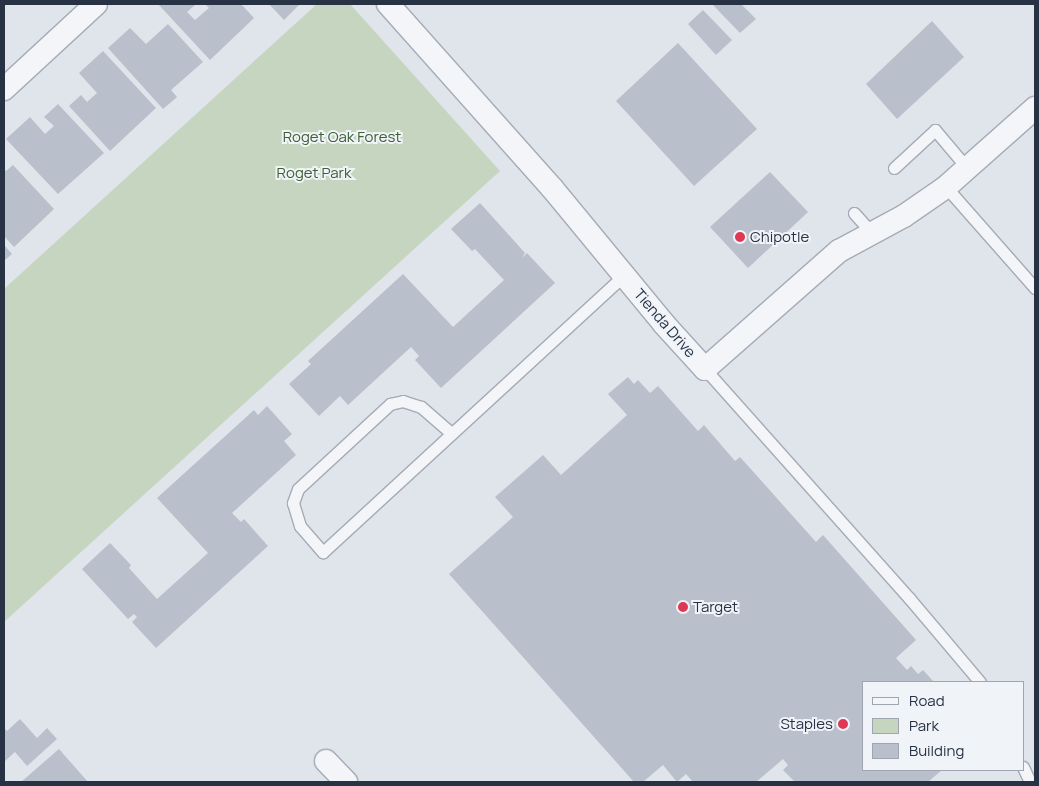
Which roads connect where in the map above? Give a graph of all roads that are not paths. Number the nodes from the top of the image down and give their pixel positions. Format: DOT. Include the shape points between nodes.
graph roads {
  1 [pos="96,4"];
  2 [pos="388,4"];
  3 [pos="4,89"];
  4 [pos="1035,108"];
  5 [pos="894,168"];
  6 [pos="968,169"];
  7 [pos="946,187"];
  8 [pos="854,213"];
  9 [pos="871,232"];
  10 [pos="624,275"];
  11 [pos="1035,288"];
  12 [pos="705,369"];
  13 [pos="451,433"];
  14 [pos="979,681"];
  15 [pos="326,761"];
  16 [pos="1024,768"];
  17 [pos="346,782"];
  18 [pos="1030,782"];
  1 -- 3 [label="street"];
  2 -- 10 [label="street, Tienda Drive" via="552,188"];
  4 -- 6 [label="street, Tienda Drive"];
  5 -- 6 [label="lane" via="935,130"];
  6 -- 7 [label="street, Tienda Drive"];
  7 -- 9 [label="street, Tienda Drive" via="904,216"];
  7 -- 11 [label="lane"];
  8 -- 9 [label="lane"];
  9 -- 12 [label="street, Tienda Drive" via="827,261"];
  10 -- 12 [label="street, Tienda Drive"];
  10 -- 13 [label="lane"];
  12 -- 14 [label="lane"];
  13 -- 13 [label="lane" via="323,552 300,526 293,503 298,489 390,404 403,401 421,407"];
  15 -- 17 [label="street"];
  16 -- 18 [label="lane"];
}
